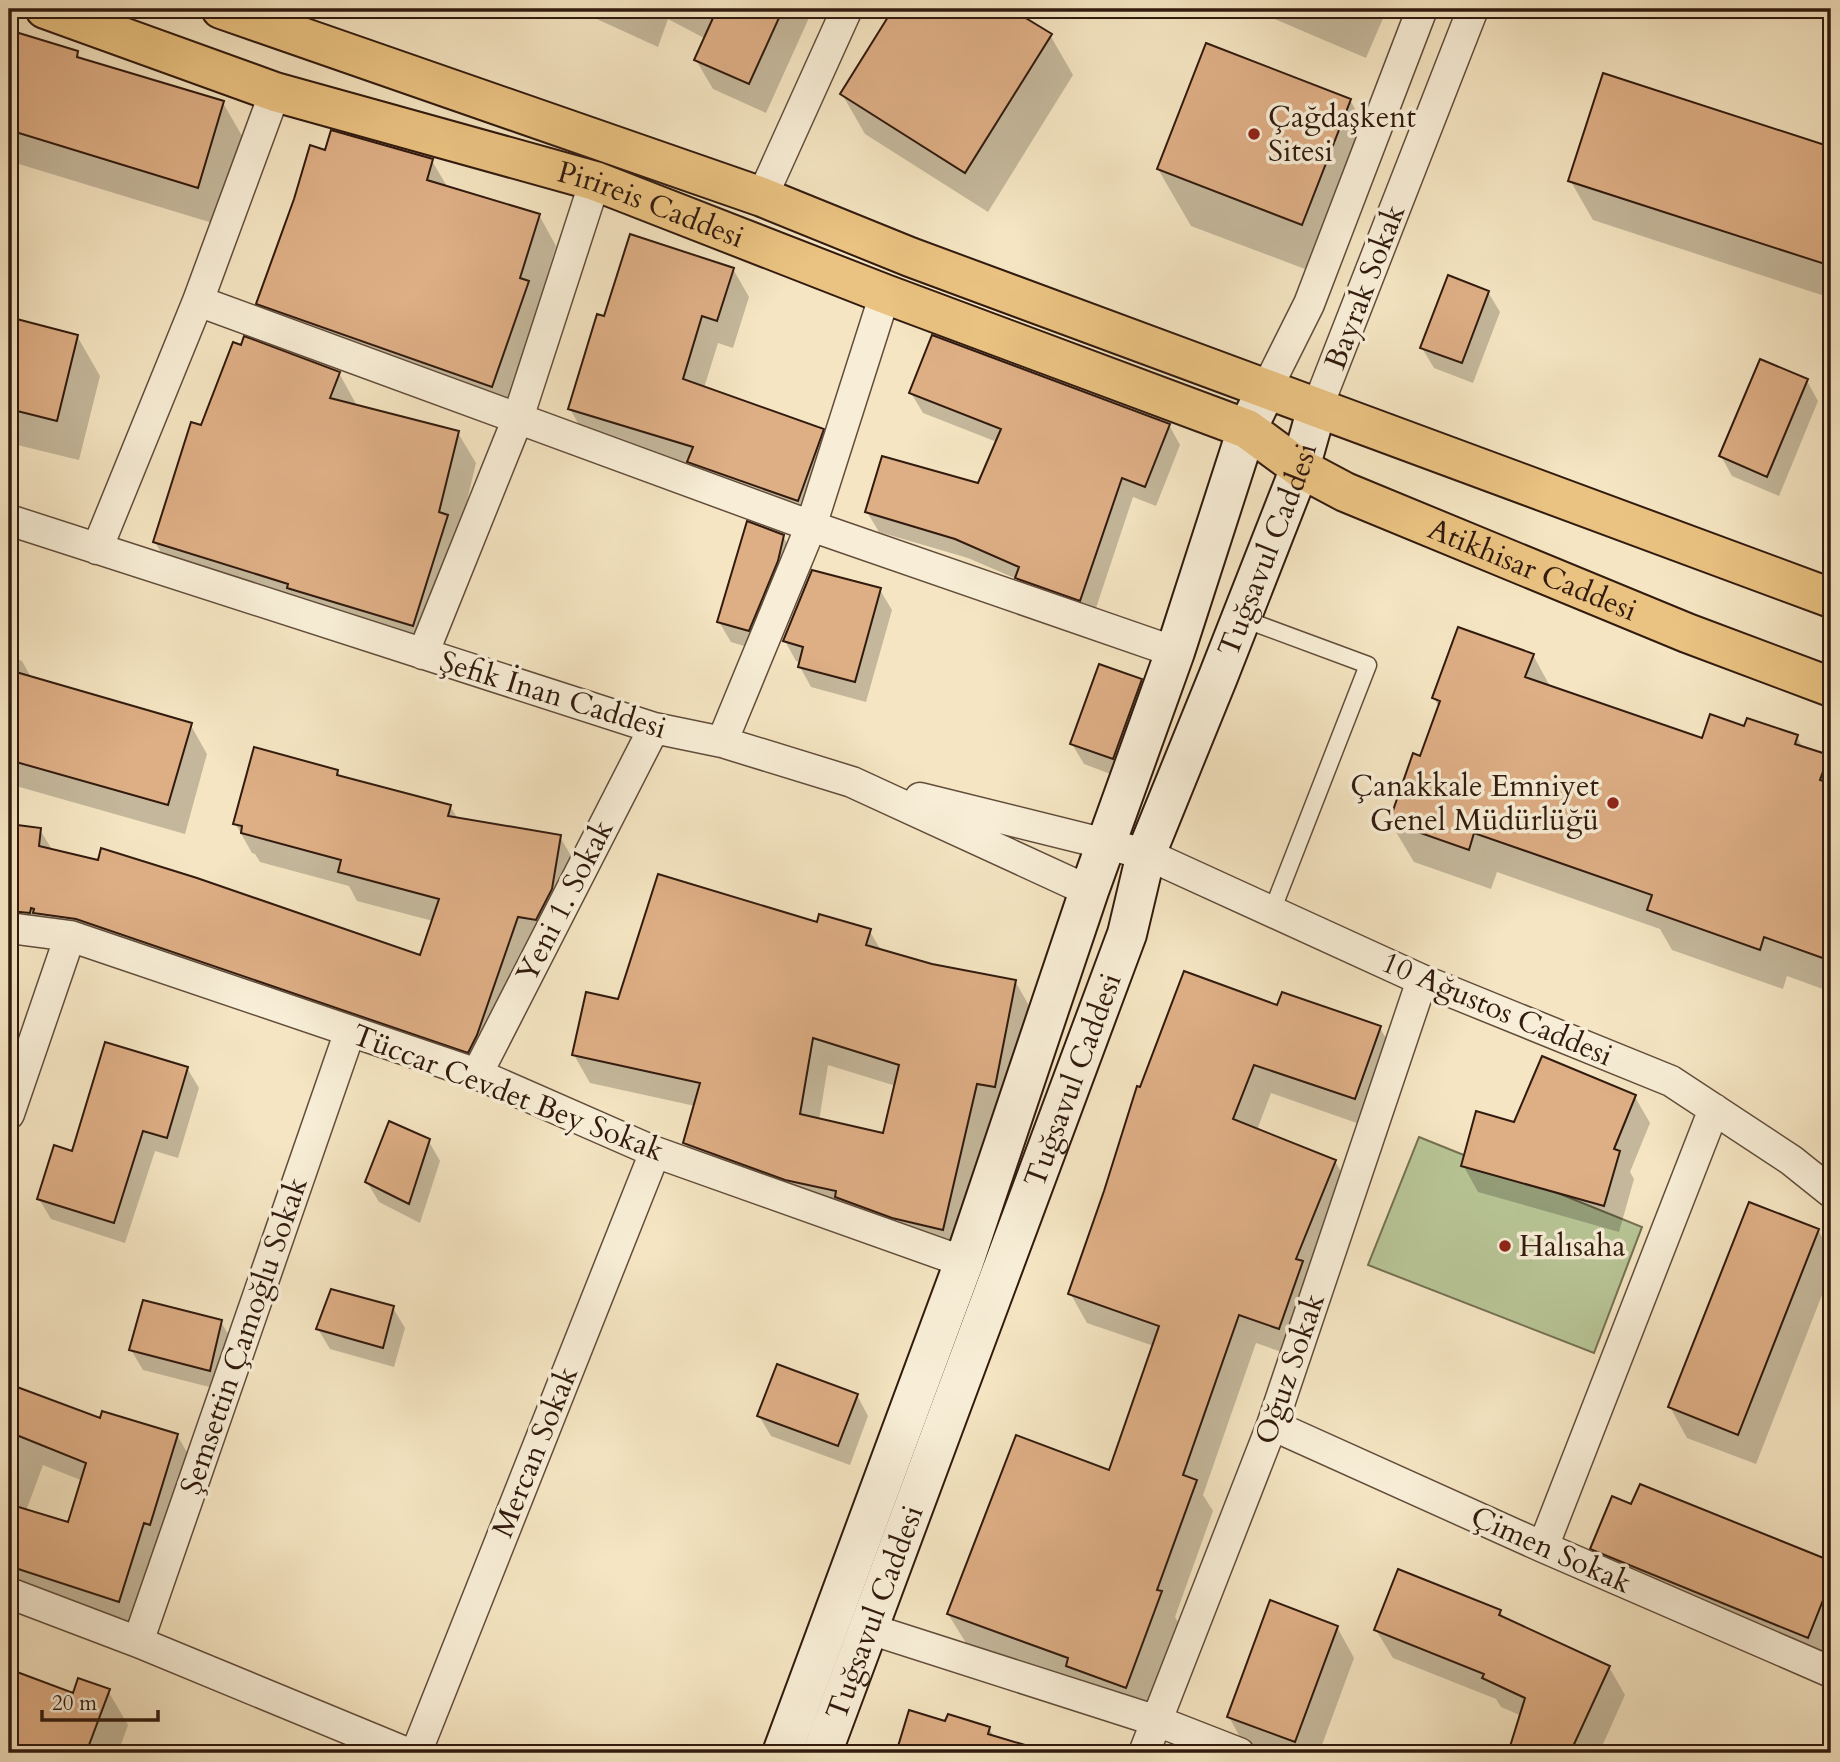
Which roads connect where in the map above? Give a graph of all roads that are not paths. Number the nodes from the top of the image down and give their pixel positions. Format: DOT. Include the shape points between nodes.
graph roads {
  1 [pos="45,9"];
  2 [pos="221,9"];
  3 [pos="847,9"];
  4 [pos="1422,9"];
  5 [pos="1473,9"];
  6 [pos="275,92"];
  7 [pos="595,181"];
  8 [pos="762,197"];
  9 [pos="885,294"];
  10 [pos="198,301"];
  11 [pos="1267,388"];
  12 [pos="1317,408"];
  13 [pos="518,418"];
  14 [pos="1247,429"];
  15 [pos="1300,468"];
  16 [pos="9,520"];
  17 [pos="811,526"];
  18 [pos="97,550"];
  19 [pos="1831,598"];
  20 [pos="1241,618"];
  21 [pos="1175,652"];
  22 [pos="423,654"];
  23 [pos="1831,688"];
  24 [pos="654,728"];
  25 [pos="722,742"];
  26 [pos="852,782"];
  27 [pos="1105,844"];
  28 [pos="1146,854"];
  29 [pos="1089,891"];
  30 [pos="1272,911"];
  31 [pos="9,928"];
  32 [pos="70,936"];
  33 [pos="1422,980"];
  34 [pos="350,1031"];
  35 [pos="477,1074"];
  36 [pos="1714,1109"];
  37 [pos="9,1114"];
  38 [pos="655,1152"];
  39 [pos="1831,1192"];
  40 [pos="964,1262"];
  41 [pos="1272,1425"];
  42 [pos="1543,1547"];
  43 [pos="9,1593"];
  44 [pos="870,1629"];
  45 [pos="138,1642"];
  46 [pos="1831,1672"];
  47 [pos="1157,1721"];
  48 [pos="407,1753"];
  49 [pos="416,1753"];
  50 [pos="782,1753"];
  51 [pos="822,1753"];
  52 [pos="1144,1753"];
  53 [pos="1239,1753"];
  1 -- 6 [label="highway, Pirireis Caddesi"];
  2 -- 8 [label="highway, Pirireis Caddesi"];
  3 -- 8 [label="street"];
  4 -- 11 [label="street, Bayrak Sokak" via="1309,304"];
  5 -- 12 [label="street, Bayrak Sokak"];
  6 -- 7 [label="highway, Pirireis Caddesi"];
  6 -- 10 [label="street"];
  7 -- 9 [label="highway, Pirireis Caddesi"];
  7 -- 13 [label="street"];
  8 -- 11 [label="highway, Pirireis Caddesi" via="910,257"];
  9 -- 14 [label="highway, Pirireis Caddesi"];
  9 -- 17 [label="street"];
  10 -- 13 [label="street"];
  10 -- 18 [label="street"];
  11 -- 12 [label="highway"];
  11 -- 14 [label="main road"];
  12 -- 15 [label="main road, Tuğsavul Caddesi"];
  12 -- 19 [label="highway"];
  13 -- 17 [label="street"];
  13 -- 22 [label="street"];
  14 -- 15 [label="highway, Atikhisar Caddesi"];
  14 -- 21 [label="main road"];
  15 -- 20 [label="main road, Tuğsavul Caddesi"];
  15 -- 23 [label="highway, Atikhisar Caddesi" via="1345,492"];
  16 -- 18 [label="street, Şefik İnan Caddesi"];
  17 -- 21 [label="street"];
  17 -- 25 [label="street"];
  18 -- 22 [label="street, Şefik İnan Caddesi"];
  20 -- 28 [label="main road, Tuğsavul Caddesi"];
  20 -- 30 [label="lane" via="1368,664"];
  21 -- 27 [label="main road"];
  22 -- 24 [label="street, Şefik İnan Caddesi"];
  24 -- 25 [label="street, Şefik İnan Caddesi"];
  24 -- 35 [label="street, Yeni 1. Sokak"];
  25 -- 26 [label="street, Şefik İnan Caddesi"];
  26 -- 27 [label="street, 10 Ağustos Caddesi"];
  26 -- 29 [label="street, Şefik İnan Caddesi"];
  27 -- 28 [label="street, 10 Ağustos Caddesi"];
  27 -- 29 [label="main road"];
  28 -- 30 [label="street, 10 Ağustos Caddesi"];
  28 -- 44 [label="main road, Tuğsavul Caddesi" via="1127,934"];
  29 -- 40 [label="main road"];
  30 -- 33 [label="street, 10 Ağustos Caddesi"];
  31 -- 32 [label="street, Tüccar Cevdet Bey Sokak"];
  32 -- 34 [label="street, Tüccar Cevdet Bey Sokak"];
  32 -- 37 [label="street"];
  33 -- 36 [label="street, 10 Ağustos Caddesi" via="1671,1081"];
  33 -- 41 [label="street, Oğuz Sokak"];
  34 -- 35 [label="street, Tüccar Cevdet Bey Sokak"];
  34 -- 45 [label="street, Şemsettin Çamoğlu Sokak"];
  35 -- 38 [label="street, Tüccar Cevdet Bey Sokak"];
  36 -- 39 [label="street, 10 Ağustos Caddesi"];
  36 -- 42 [label="street"];
  38 -- 40 [label="street, Tüccar Cevdet Bey Sokak"];
  38 -- 49 [label="street, Mercan Sokak"];
  40 -- 50 [label="main road"];
  41 -- 42 [label="street, Çimen Sokak"];
  41 -- 47 [label="street, Oğuz Sokak"];
  42 -- 46 [label="street, Çimen Sokak"];
  43 -- 45 [label="street"];
  44 -- 47 [label="street"];
  44 -- 51 [label="main road, Tuğsavul Caddesi"];
  45 -- 48 [label="street"];
  47 -- 52 [label="street, Oğuz Sokak"];
  47 -- 53 [label="street"];
}
